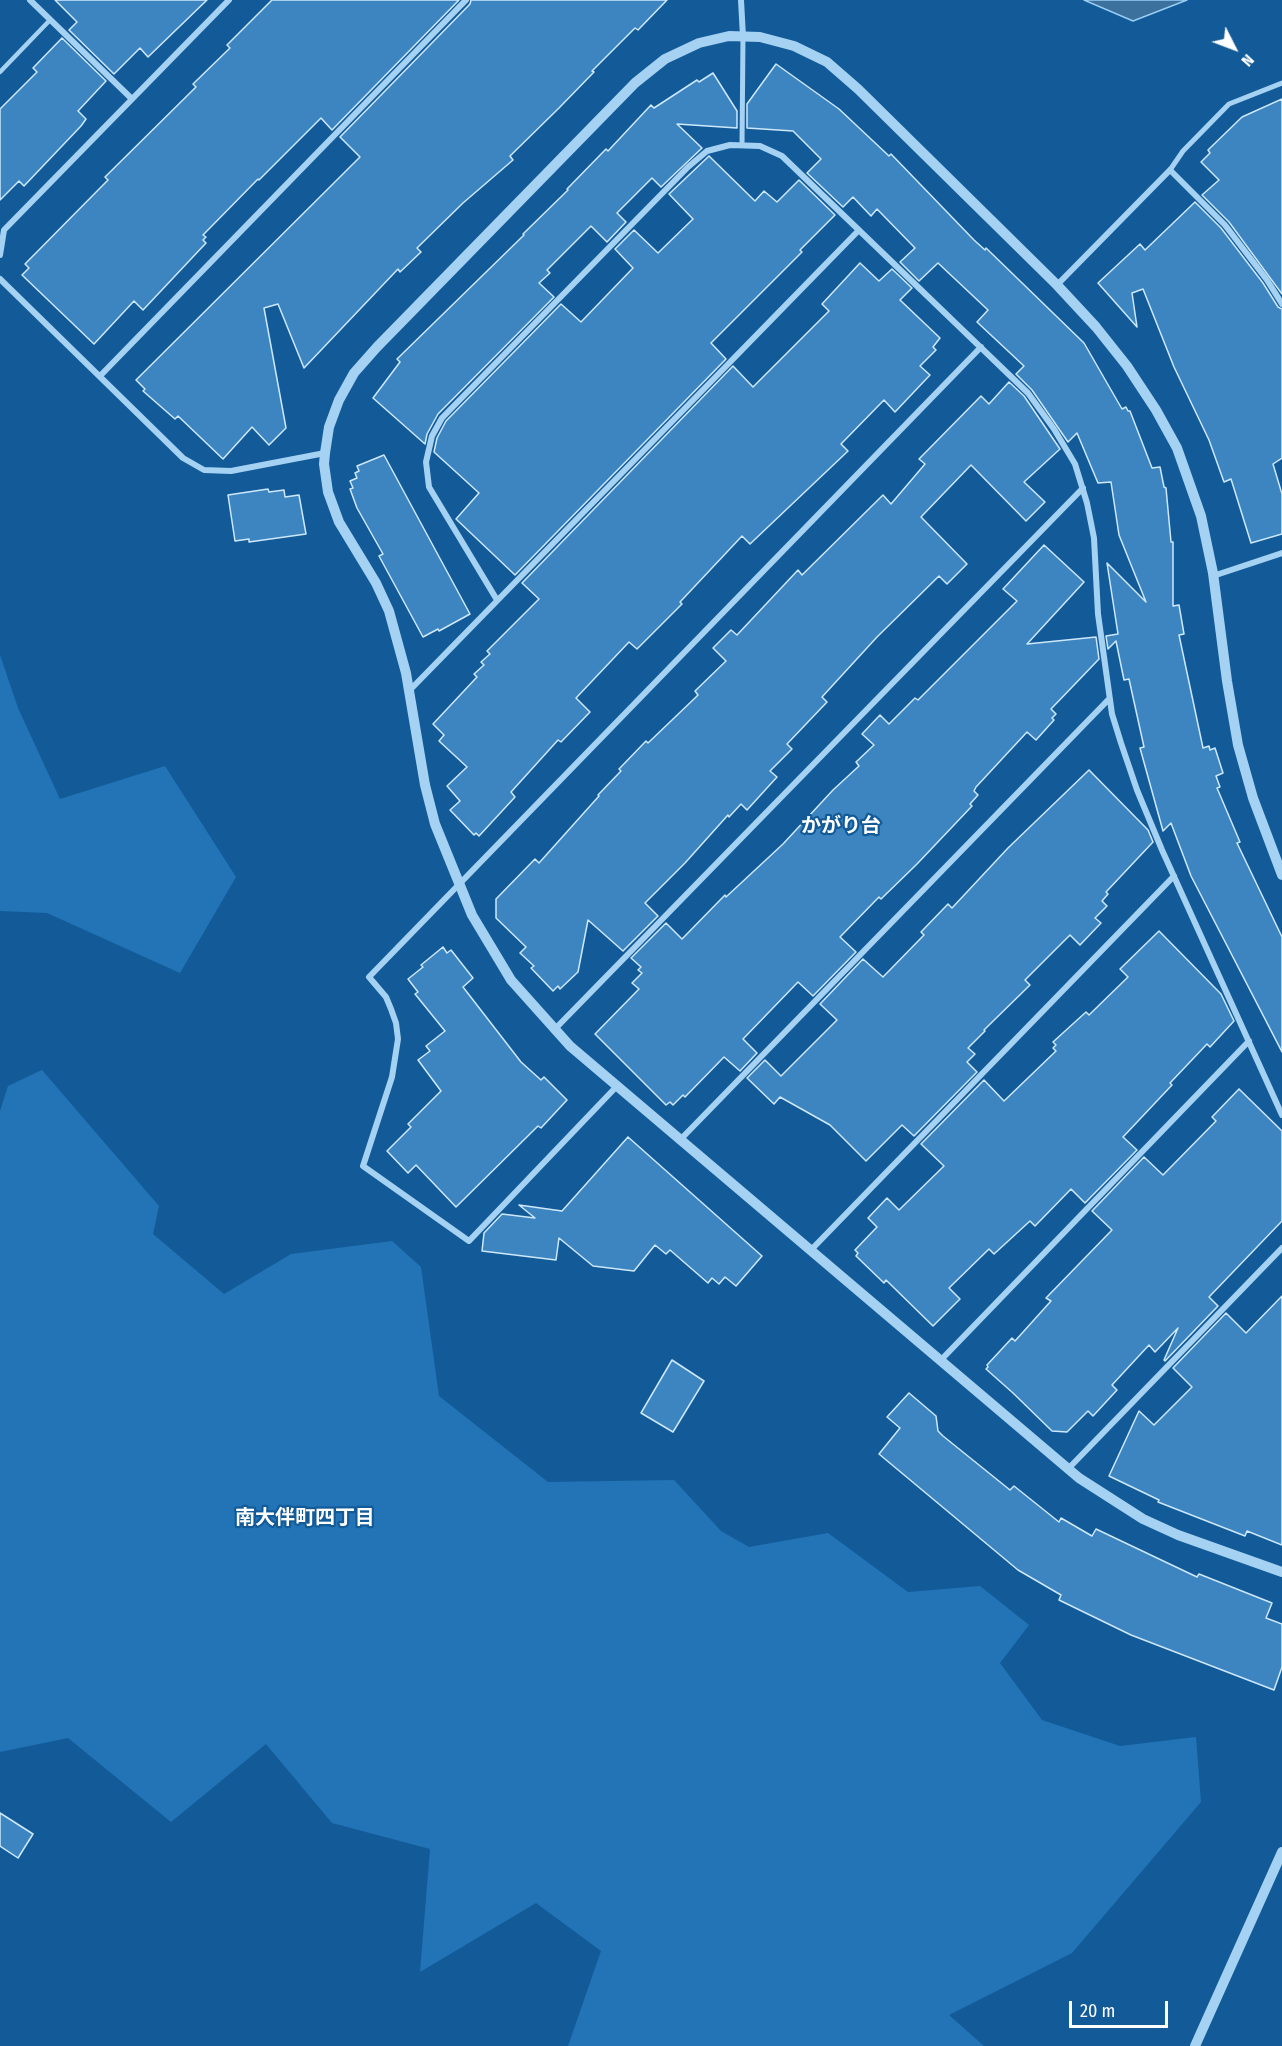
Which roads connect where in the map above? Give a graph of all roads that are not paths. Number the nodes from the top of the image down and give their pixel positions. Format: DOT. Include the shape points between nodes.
graph roads {
  1 [pos="30,0"];
  2 [pos="229,0"];
  3 [pos="466,0"];
  4 [pos="741,0"];
  5 [pos="50,20"];
  6 [pos="743,36"];
  7 [pos="0,72"];
  8 [pos="1282,83"];
  9 [pos="132,99"];
  10 [pos="742,145"];
  11 [pos="1170,170"];
  12 [pos="859,230"];
  13 [pos="0,255"];
  14 [pos="0,279"];
  15 [pos="1057,285"];
  16 [pos="1282,304"];
  17 [pos="981,347"];
  18 [pos="100,376"];
  19 [pos="325,453"];
  20 [pos="1083,488"];
  21 [pos="1282,553"];
  22 [pos="1213,576"];
  23 [pos="497,600"];
  24 [pos="409,691"];
  25 [pos="1109,699"];
  26 [pos="1282,875"];
  27 [pos="1174,876"];
  28 [pos="458,885"];
  29 [pos="554,1030"];
  30 [pos="1249,1041"];
  31 [pos="617,1086"];
  32 [pos="1282,1115"];
  33 [pos="680,1140"];
  34 [pos="1282,1248"];
  35 [pos="810,1251"];
  36 [pos="940,1361"];
  37 [pos="1068,1469"];
  38 [pos="1282,1572"];
  39 [pos="1282,1852"];
  40 [pos="1195,2046"];
  1 -- 5 [label="street"];
  2 -- 9 [label="street"];
  3 -- 18 [label="street"];
  4 -- 6 [label="street"];
  5 -- 7 [label="lane"];
  5 -- 9 [label="street"];
  6 -- 10 [label="street"];
  6 -- 15 [label="street" via="794,46 827,62"];
  6 -- 19 [label="street" via="699,43 665,59 635,83 354,373 329,427"];
  8 -- 11 [label="street" via="1229,104"];
  9 -- 13 [label="street" via="4,230"];
  10 -- 12 [label="street" via="760,146 782,156"];
  10 -- 23 [label="street" via="707,151 688,167 458,401 432,436 426,462 429,487"];
  11 -- 15 [label="street"];
  11 -- 16 [label="street" via="1225,225"];
  12 -- 17 [label="street"];
  12 -- 23 [label="street"];
  14 -- 18 [label="street"];
  15 -- 22 [label="street" via="1127,366 1177,448 1201,516"];
  17 -- 20 [label="street" via="1028,393 1075,464"];
  17 -- 28 [label="street"];
  18 -- 19 [label="street" via="183,458 204,471 231,471"];
  19 -- 24 [label="street" via="328,492 335,512 389,611"];
  20 -- 25 [label="street" via="1094,538 1098,614"];
  20 -- 29 [label="street"];
  21 -- 22 [label="street"];
  22 -- 26 [label="street" via="1239,745 1253,798"];
  23 -- 24 [label="street"];
  24 -- 28 [label="street" via="425,785"];
  25 -- 27 [label="street" via="1137,790"];
  25 -- 33 [label="street"];
  27 -- 30 [label="street"];
  27 -- 35 [label="street"];
  28 -- 29 [label="street" via="511,980"];
  28 -- 31 [label="street" via="369,977 386,997 398,1039 392,1077 363,1167 469,1241"];
  29 -- 31 [label="street"];
  30 -- 32 [label="street"];
  30 -- 36 [label="street"];
  31 -- 33 [label="street"];
  33 -- 35 [label="street"];
  34 -- 37 [label="street"];
  35 -- 36 [label="street"];
  36 -- 37 [label="street"];
  37 -- 38 [label="street" via="1143,1519"];
  39 -- 40 [label="street"];
}
